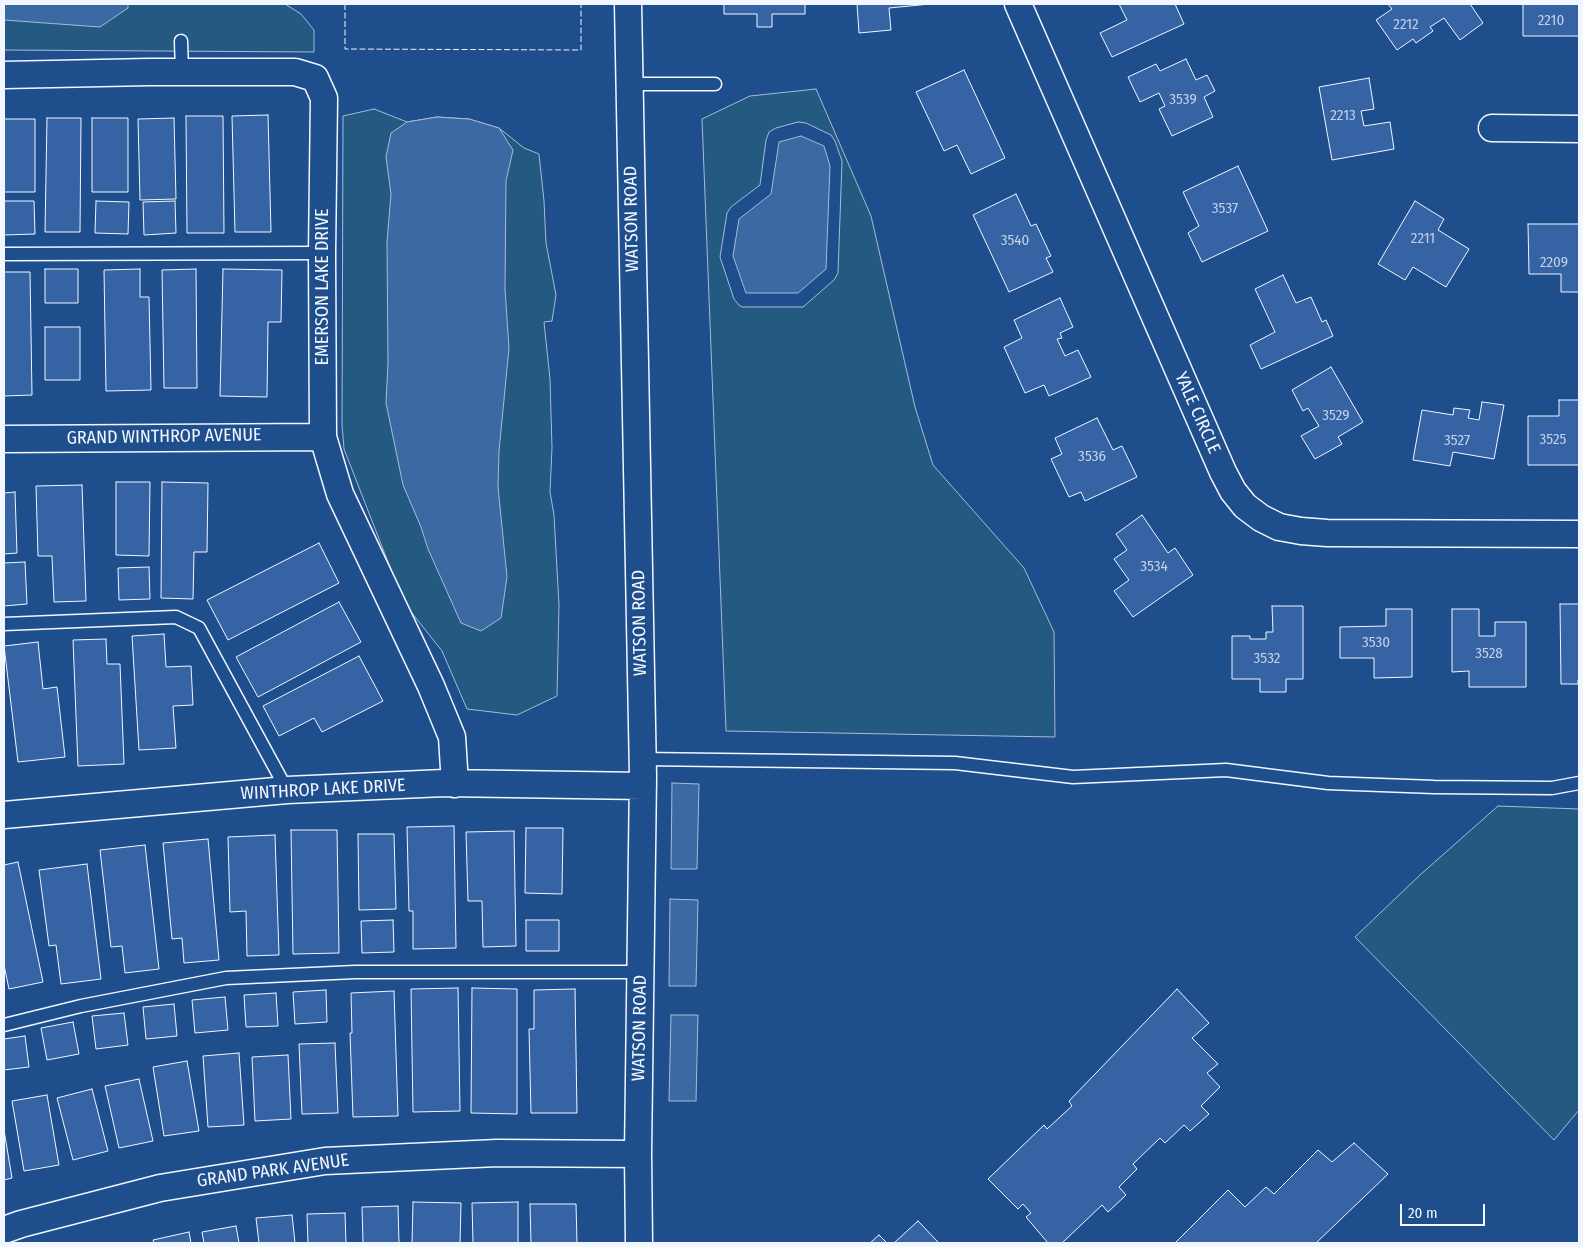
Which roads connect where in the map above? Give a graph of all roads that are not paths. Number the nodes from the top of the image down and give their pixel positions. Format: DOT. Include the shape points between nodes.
graph roads {
  1 [pos="628,4"];
  2 [pos="1018,4"];
  3 [pos="181,41"];
  4 [pos="182,72"];
  5 [pos="4,75"];
  6 [pos="630,84"];
  7 [pos="715,84"];
  8 [pos="1492,128"];
  9 [pos="1579,129"];
  10 [pos="322,253"];
  11 [pos="4,254"];
  12 [pos="323,437"];
  13 [pos="4,439"];
  14 [pos="1579,534"];
  15 [pos="4,624"];
  16 [pos="642,758"];
  17 [pos="1579,783"];
  18 [pos="455,784"];
  19 [pos="642,786"];
  20 [pos="288,790"];
  21 [pos="4,815"];
  22 [pos="640,972"];
  23 [pos="4,1025"];
  24 [pos="638,1154"];
  25 [pos="4,1230"];
  26 [pos="639,1243"];
  1 -- 6 [label="street, WATSON ROAD"];
  2 -- 14 [label="street, YALE CIRCLE" via="1223,472 1245,506 1279,527 1310,532"];
  3 -- 4 [label="lane"];
  4 -- 5 [label="street, EMERSON LAKE DRIVE"];
  4 -- 10 [label="street, EMERSON LAKE DRIVE" via="295,72 315,78 324,98"];
  6 -- 7 [label="lane"];
  6 -- 16 [label="street, WATSON ROAD"];
  8 -- 9 [label="street"];
  10 -- 11 [label="lane"];
  10 -- 12 [label="street, EMERSON LAKE DRIVE"];
  12 -- 13 [label="street, GRAND WINTHROP AVENUE"];
  12 -- 18 [label="street, EMERSON LAKE DRIVE" via="340,494 452,737"];
  15 -- 20 [label="lane" via="176,617 199,628"];
  16 -- 17 [label="lane" via="955,763 1073,778 1226,770 1328,783 1434,787 1552,788"];
  16 -- 19 [label="street, WATSON ROAD"];
  18 -- 19 [label="street, WINTHROP LAKE DRIVE"];
  18 -- 20 [label="street, WINTHROP LAKE DRIVE"];
  19 -- 22 [label="street, WATSON ROAD"];
  20 -- 21 [label="street, WINTHROP LAKE DRIVE"];
  22 -- 23 [label="lane" via="355,972 226,978 81,1006"];
  22 -- 24 [label="street, WATSON ROAD"];
  24 -- 25 [label="street, GRAND PARK AVENUE" via="497,1153 324,1160 160,1188"];
  24 -- 26 [label="street, WATSON ROAD"];
}
